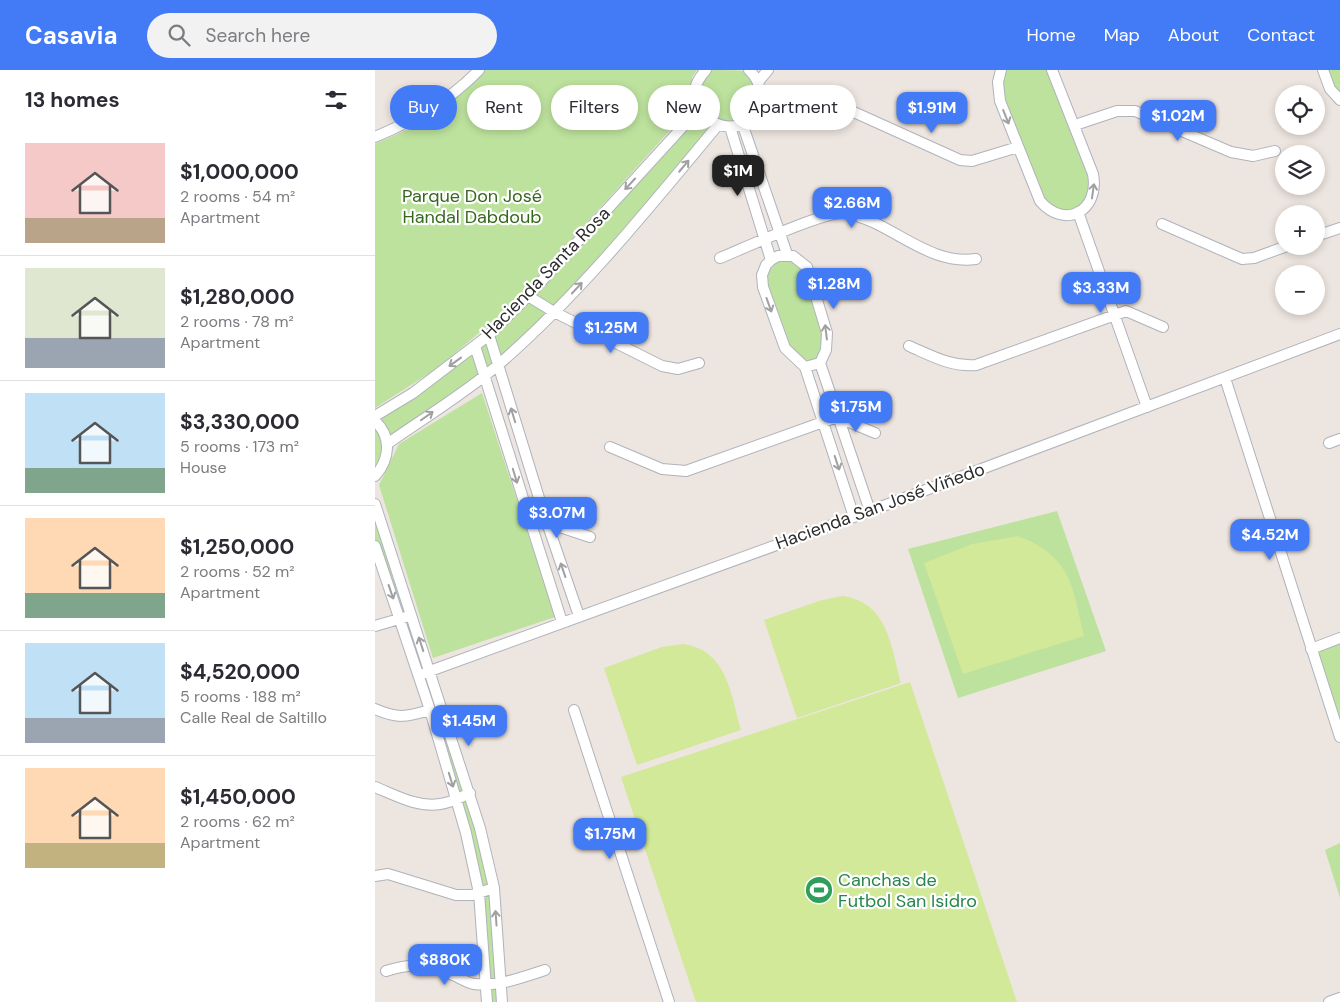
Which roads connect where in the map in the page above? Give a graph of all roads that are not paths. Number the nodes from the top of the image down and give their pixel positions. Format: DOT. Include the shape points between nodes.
graph roads {
  1 [pos="479,70"];
  2 [pos="706,70"];
  3 [pos="749,70"];
  4 [pos="769,70"];
  5 [pos="1001,70"];
  6 [pos="1052,70"];
  7 [pos="1323,70"];
  8 [pos="758,82"];
  9 [pos="696,85"];
  10 [pos="758,85"];
  11 [pos="1340,100"];
  12 [pos="856,113"];
  13 [pos="720,125"];
  14 [pos="1075,125"];
  15 [pos="729,127"];
  16 [pos="680,130"];
  17 [pos="715,130"];
  18 [pos="744,130"];
  19 [pos="375,137"];
  20 [pos="1018,146"];
  21 [pos="1275,151"];
  22 [pos="1078,212"];
  23 [pos="1162,224"];
  24 [pos="1340,228"];
  25 [pos="1325,233"];
  26 [pos="780,234"];
  27 [pos="765,240"];
  28 [pos="1275,250"];
  29 [pos="787,254"];
  30 [pos="720,258"];
  31 [pos="771,260"];
  32 [pos="976,260"];
  33 [pos="528,296"];
  34 [pos="553,312"];
  35 [pos="1114,313"];
  36 [pos="1163,327"];
  37 [pos="1340,334"];
  38 [pos="489,335"];
  39 [pos="475,346"];
  40 [pos="909,346"];
  41 [pos="699,363"];
  42 [pos="820,363"];
  43 [pos="498,365"];
  44 [pos="805,367"];
  45 [pos="484,376"];
  46 [pos="1225,378"];
  47 [pos="1147,407"];
  48 [pos="375,416"];
  49 [pos="837,417"];
  50 [pos="375,421"];
  51 [pos="823,422"];
  52 [pos="875,433"];
  53 [pos="1340,439"];
  54 [pos="1329,443"];
  55 [pos="387,444"];
  56 [pos="610,447"];
  57 [pos="375,476"];
  58 [pos="375,504"];
  59 [pos="543,511"];
  60 [pos="870,511"];
  61 [pos="527,512"];
  62 [pos="854,517"];
  63 [pos="590,537"];
  64 [pos="375,546"];
  65 [pos="412,615"];
  66 [pos="579,616"];
  67 [pos="400,620"];
  68 [pos="562,622"];
  69 [pos="375,626"];
  70 [pos="1340,638"];
  71 [pos="1311,649"];
  72 [pos="430,671"];
  73 [pos="419,675"];
  74 [pos="375,709"];
  75 [pos="430,710"];
  76 [pos="574,710"];
  77 [pos="1340,737"];
  78 [pos="375,787"];
  79 [pos="471,793"];
  80 [pos="457,798"];
  81 [pos="375,876"];
  82 [pos="493,888"];
  83 [pos="479,893"];
  84 [pos="545,970"];
  85 [pos="386,971"];
  86 [pos="500,983"];
  87 [pos="485,984"];
  88 [pos="1340,998"];
  89 [pos="487,1002"];
  90 [pos="501,1002"];
  91 [pos="669,1002"];
  92 [pos="1329,1002"];
  1 -- 19 [label="street" via="464,86 433,109"];
  2 -- 9 [label="street"];
  3 -- 8 [label="street"];
  4 -- 8 [label="street"];
  5 -- 20 [label="street, one-way" via="998,82 1000,101"];
  6 -- 14 [label="street"];
  7 -- 11 [label="street" via="1330,89"];
  8 -- 10 [label="street"];
  12 -- 20 [label="street" via="960,160 972,161"];
  13 -- 15 [label="street"];
  14 -- 21 [label="street" via="1117,111 1135,111 1237,154 1253,156"];
  22 -- 14 [label="street, one-way" via="1088,204 1095,187"];
  15 -- 27 [label="street"];
  16 -- 33 [label="street, Hacienda Santa Rosa, one-way"];
  34 -- 17 [label="street, Hacienda Santa Rosa, one-way" via="628,234"];
  18 -- 26 [label="street"];
  20 -- 22 [label="street" via="1040,201 1053,212 1063,215"];
  22 -- 35 [label="street"];
  23 -- 28 [label="street" via="1242,259"];
  24 -- 25 [label="street"];
  26 -- 27 [label="street"];
  26 -- 29 [label="street"];
  26 -- 32 [label="street" via="826,216 845,213 942,257 960,262"];
  27 -- 30 [label="street"];
  27 -- 31 [label="street"];
  29 -- 31 [label="street"];
  42 -- 29 [label="street, one-way" via="827,342 825,322 807,267"];
  31 -- 44 [label="street, one-way" via="762,275 763,287 785,348"];
  33 -- 34 [label="street"];
  33 -- 38 [label="street, Hacienda Santa Rosa"];
  34 -- 41 [label="street" via="669,368 687,368"];
  34 -- 43 [label="street, Hacienda Santa Rosa"];
  35 -- 36 [label="street" via="1126,311"];
  35 -- 40 [label="street" via="976,365 949,364"];
  35 -- 47 [label="street"];
  37 -- 46 [label="street, Hacienda San José Viñedo"];
  38 -- 39 [label="street, Hacienda Santa Rosa"];
  38 -- 43 [label="street"];
  39 -- 45 [label="street"];
  39 -- 48 [label="street, Hacienda Santa Rosa, one-way" via="413,393"];
  42 -- 44 [label="street"];
  42 -- 49 [label="street"];
  43 -- 45 [label="street, Hacienda Santa Rosa"];
  59 -- 43 [label="street, one-way"];
  44 -- 51 [label="street"];
  55 -- 45 [label="street, Hacienda Santa Rosa, one-way"];
  45 -- 61 [label="street, one-way"];
  46 -- 47 [label="street, Hacienda San José Viñedo"];
  46 -- 71 [label="street"];
  47 -- 60 [label="street, Hacienda San José Viñedo"];
  49 -- 51 [label="street"];
  49 -- 52 [label="street"];
  49 -- 60 [label="street"];
  50 -- 55 [label="street" via="382,429"];
  51 -- 56 [label="street" via="686,470 662,469"];
  51 -- 62 [label="street, one-way"];
  53 -- 54 [label="street"];
  55 -- 57 [label="street" via="385,461"];
  58 -- 65 [label="street"];
  59 -- 61 [label="street"];
  59 -- 63 [label="street" via="560,527"];
  66 -- 59 [label="street, one-way"];
  60 -- 62 [label="street, Hacienda San José Viñedo"];
  61 -- 68 [label="street"];
  62 -- 66 [label="street, Hacienda San José Viñedo"];
  64 -- 67 [label="street, one-way"];
  65 -- 67 [label="street"];
  72 -- 65 [label="street, one-way"];
  66 -- 68 [label="street, Hacienda San José Viñedo"];
  67 -- 69 [label="street"];
  67 -- 73 [label="street"];
  68 -- 72 [label="street, Hacienda San José Viñedo"];
  70 -- 71 [label="street"];
  71 -- 77 [label="street"];
  72 -- 73 [label="street, Hacienda San José Viñedo"];
  72 -- 79 [label="street"];
  73 -- 75 [label="street"];
  74 -- 75 [label="street" via="403,717"];
  75 -- 80 [label="street, one-way"];
  76 -- 91 [label="street"];
  78 -- 80 [label="street" via="425,804 442,804"];
  79 -- 80 [label="street"];
  79 -- 82 [label="street"];
  80 -- 83 [label="street"];
  81 -- 83 [label="street" via="388,874 456,895"];
  82 -- 83 [label="street"];
  86 -- 82 [label="street, one-way"];
  83 -- 87 [label="street"];
  84 -- 86 [label="street"];
  85 -- 87 [label="street" via="406,964 419,964 472,984"];
  86 -- 87 [label="street"];
  86 -- 90 [label="street"];
  87 -- 89 [label="street"];
  88 -- 92 [label="street"];
}
